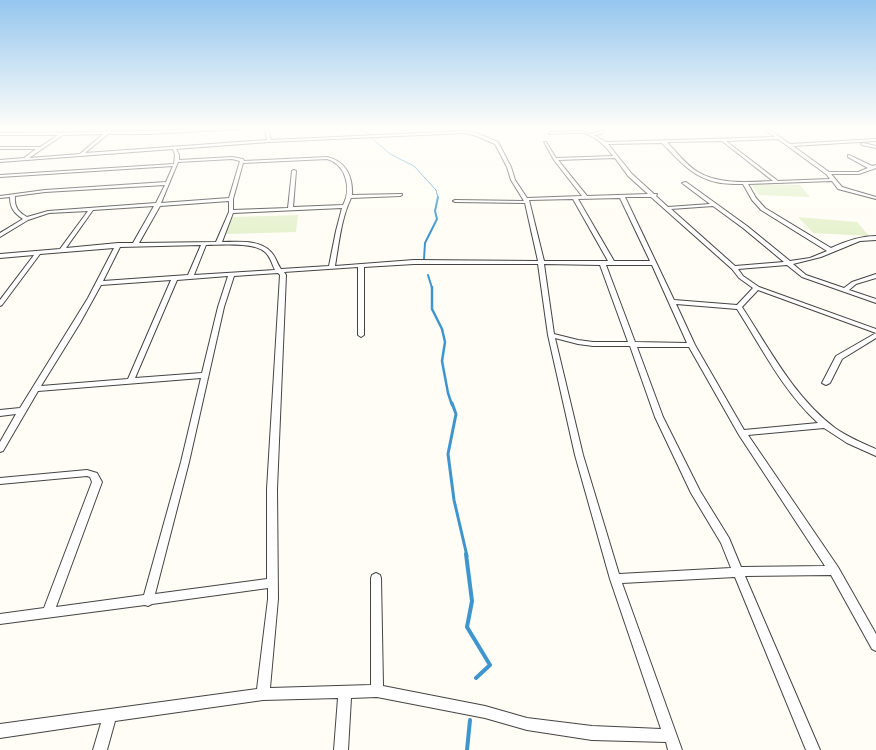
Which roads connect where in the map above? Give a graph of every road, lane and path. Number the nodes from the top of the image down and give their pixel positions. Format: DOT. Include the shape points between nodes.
graph roads {
  1 [pos="176,163"];
  2 [pos="242,163"];
  3 [pos="339,163"];
  4 [pos="507,163"];
  5 [pos="559,163"];
  6 [pos="620,163"];
  7 [pos="684,163"];
  8 [pos="753,163"];
  9 [pos="814,163"];
  10 [pos="874,167"];
  11 [pos="294,171"];
  12 [pos="828,173"];
  13 [pos="0,176"];
  14 [pos="833,180"];
  15 [pos="776,181"];
  16 [pos="168,183"];
  17 [pos="745,183"];
  18 [pos="684,184"];
  19 [pos="876,193"];
  20 [pos="13,194"];
  21 [pos="862,194"];
  22 [pos="400,195"];
  23 [pos="655,195"];
  24 [pos="0,197"];
  25 [pos="350,197"];
  26 [pos="622,197"];
  27 [pos="575,198"];
  28 [pos="586,198"];
  29 [pos="876,198"];
  30 [pos="231,199"];
  31 [pos="526,200"];
  32 [pos="456,201"];
  33 [pos="158,204"];
  34 [pos="714,205"];
  35 [pos="344,206"];
  36 [pos="92,208"];
  37 [pos="290,208"];
  38 [pos="668,208"];
  39 [pos="230,212"];
  40 [pos="26,219"];
  41 [pos="0,235"];
  42 [pos="876,238"];
  43 [pos="204,244"];
  44 [pos="218,244"];
  45 [pos="118,245"];
  46 [pos="135,245"];
  47 [pos="62,249"];
  48 [pos="830,250"];
  49 [pos="38,254"];
  50 [pos="0,256"];
  51 [pos="541,262"];
  52 [pos="606,262"];
  53 [pos="654,262"];
  54 [pos="789,264"];
  55 [pos="361,266"];
  56 [pos="332,268"];
  57 [pos="734,268"];
  58 [pos="278,271"];
  59 [pos="232,274"];
  60 [pos="876,276"];
  61 [pos="190,277"];
  62 [pos="175,278"];
  63 [pos="101,283"];
  64 [pos="756,288"];
  65 [pos="845,290"];
  66 [pos="876,301"];
  67 [pos="672,302"];
  68 [pos="0,304"];
  69 [pos="739,307"];
  70 [pos="876,331"];
  71 [pos="876,334"];
  72 [pos="362,335"];
  73 [pos="551,335"];
  74 [pos="631,345"];
  75 [pos="691,345"];
  76 [pos="206,375"];
  77 [pos="131,380"];
  78 [pos="826,383"];
  79 [pos="36,390"];
  80 [pos="21,411"];
  81 [pos="0,413"];
  82 [pos="825,425"];
  83 [pos="742,433"];
  84 [pos="0,449"];
  85 [pos="876,453"];
  86 [pos="0,482"];
  87 [pos="834,570"];
  88 [pos="738,572"];
  89 [pos="376,578"];
  90 [pos="615,579"];
  91 [pos="272,583"];
  92 [pos="148,601"];
  93 [pos="48,612"];
  94 [pos="0,619"];
  95 [pos="876,645"];
  96 [pos="344,691"];
  97 [pos="377,691"];
  98 [pos="264,694"];
  99 [pos="110,716"];
  100 [pos="0,731"];
  101 [pos="671,736"];
  102 [pos="100,750"];
  103 [pos="341,750"];
  104 [pos="675,750"];
  105 [pos="813,750"];
  1 -- 13 [label="street"];
  1 -- 16 [label="street"];
  2 -- 30 [label="street"];
  3 -- 25 [label="street" via="344,169"];
  4 -- 31 [label="street"];
  5 -- 28 [label="street"];
  6 -- 23 [label="street"];
  7 -- 17 [label="street" via="698,174 716,181"];
  8 -- 15 [label="street"];
  9 -- 12 [label="street"];
  10 -- 12 [label="street" via="859,174"];
  11 -- 37 [label="street"];
  12 -- 14 [label="street"];
  14 -- 15 [label="street"];
  14 -- 21 [label="street" via="846,191"];
  15 -- 17 [label="street"];
  16 -- 20 [label="street"];
  16 -- 33 [label="street"];
  17 -- 48 [label="street" via="763,209"];
  18 -- 34 [label="street"];
  19 -- 21 [label="street"];
  20 -- 24 [label="street"];
  20 -- 40 [label="street" via="15,212"];
  21 -- 29 [label="street"];
  22 -- 25 [label="street"];
  23 -- 26 [label="street"];
  23 -- 38 [label="street"];
  25 -- 35 [label="street"];
  26 -- 28 [label="street"];
  26 -- 53 [label="street"];
  27 -- 28 [label="street"];
  27 -- 31 [label="street"];
  27 -- 52 [label="street"];
  30 -- 33 [label="street"];
  30 -- 39 [label="street"];
  31 -- 32 [label="street"];
  31 -- 51 [label="street"];
  33 -- 36 [label="street"];
  33 -- 46 [label="street"];
  34 -- 38 [label="street"];
  34 -- 54 [label="street"];
  35 -- 37 [label="street"];
  35 -- 56 [label="street"];
  36 -- 40 [label="street" via="48,212"];
  36 -- 47 [label="street"];
  37 -- 39 [label="street"];
  38 -- 57 [label="street"];
  39 -- 44 [label="street"];
  40 -- 41 [label="street"];
  42 -- 48 [label="street" via="868,237"];
  43 -- 44 [label="street"];
  43 -- 46 [label="street"];
  43 -- 61 [label="street"];
  44 -- 58 [label="street" via="248,244 265,248 271,253"];
  45 -- 46 [label="street"];
  45 -- 47 [label="street"];
  45 -- 63 [label="street"];
  47 -- 49 [label="street"];
  48 -- 54 [label="street"];
  49 -- 50 [label="street"];
  49 -- 68 [label="street"];
  51 -- 52 [label="street"];
  51 -- 55 [label="street" via="414,262"];
  51 -- 73 [label="street"];
  52 -- 53 [label="street"];
  52 -- 74 [label="street"];
  53 -- 67 [label="street"];
  54 -- 57 [label="street"];
  54 -- 65 [label="street" via="804,276"];
  55 -- 56 [label="street"];
  55 -- 72 [label="street"];
  56 -- 58 [label="street"];
  57 -- 64 [label="street"];
  58 -- 59 [label="street"];
  58 -- 91 [label="street" via="283,275 272,489"];
  59 -- 61 [label="street"];
  59 -- 76 [label="street"];
  60 -- 65 [label="street" via="854,283"];
  61 -- 62 [label="street"];
  62 -- 63 [label="street"];
  62 -- 77 [label="street"];
  63 -- 79 [label="street"];
  64 -- 69 [label="street"];
  64 -- 70 [label="street"];
  65 -- 66 [label="street"];
  67 -- 69 [label="street"];
  67 -- 75 [label="street"];
  69 -- 82 [label="street" via="778,370"];
  71 -- 78 [label="street" via="839,358"];
  73 -- 74 [label="street" via="578,342"];
  73 -- 90 [label="street" via="579,455"];
  74 -- 75 [label="street"];
  74 -- 88 [label="street" via="659,417"];
  75 -- 83 [label="street"];
  76 -- 77 [label="street"];
  76 -- 92 [label="street"];
  77 -- 79 [label="street"];
  79 -- 80 [label="street"];
  80 -- 81 [label="street"];
  80 -- 84 [label="street"];
  82 -- 83 [label="street"];
  82 -- 85 [label="street" via="848,441"];
  83 -- 87 [label="street"];
  86 -- 93 [label="street" via="87,473 94,475 97,482"];
  87 -- 88 [label="street"];
  87 -- 95 [label="street"];
  88 -- 90 [label="street"];
  88 -- 105 [label="street"];
  89 -- 97 [label="street"];
  90 -- 101 [label="street"];
  91 -- 92 [label="street"];
  91 -- 98 [label="street"];
  92 -- 93 [label="street"];
  93 -- 94 [label="street"];
  96 -- 97 [label="street"];
  96 -- 98 [label="street"];
  96 -- 103 [label="street"];
  97 -- 101 [label="street" via="485,712 527,724 592,733"];
  98 -- 99 [label="street"];
  99 -- 100 [label="street"];
  99 -- 102 [label="street"];
  101 -- 104 [label="street"];
}
